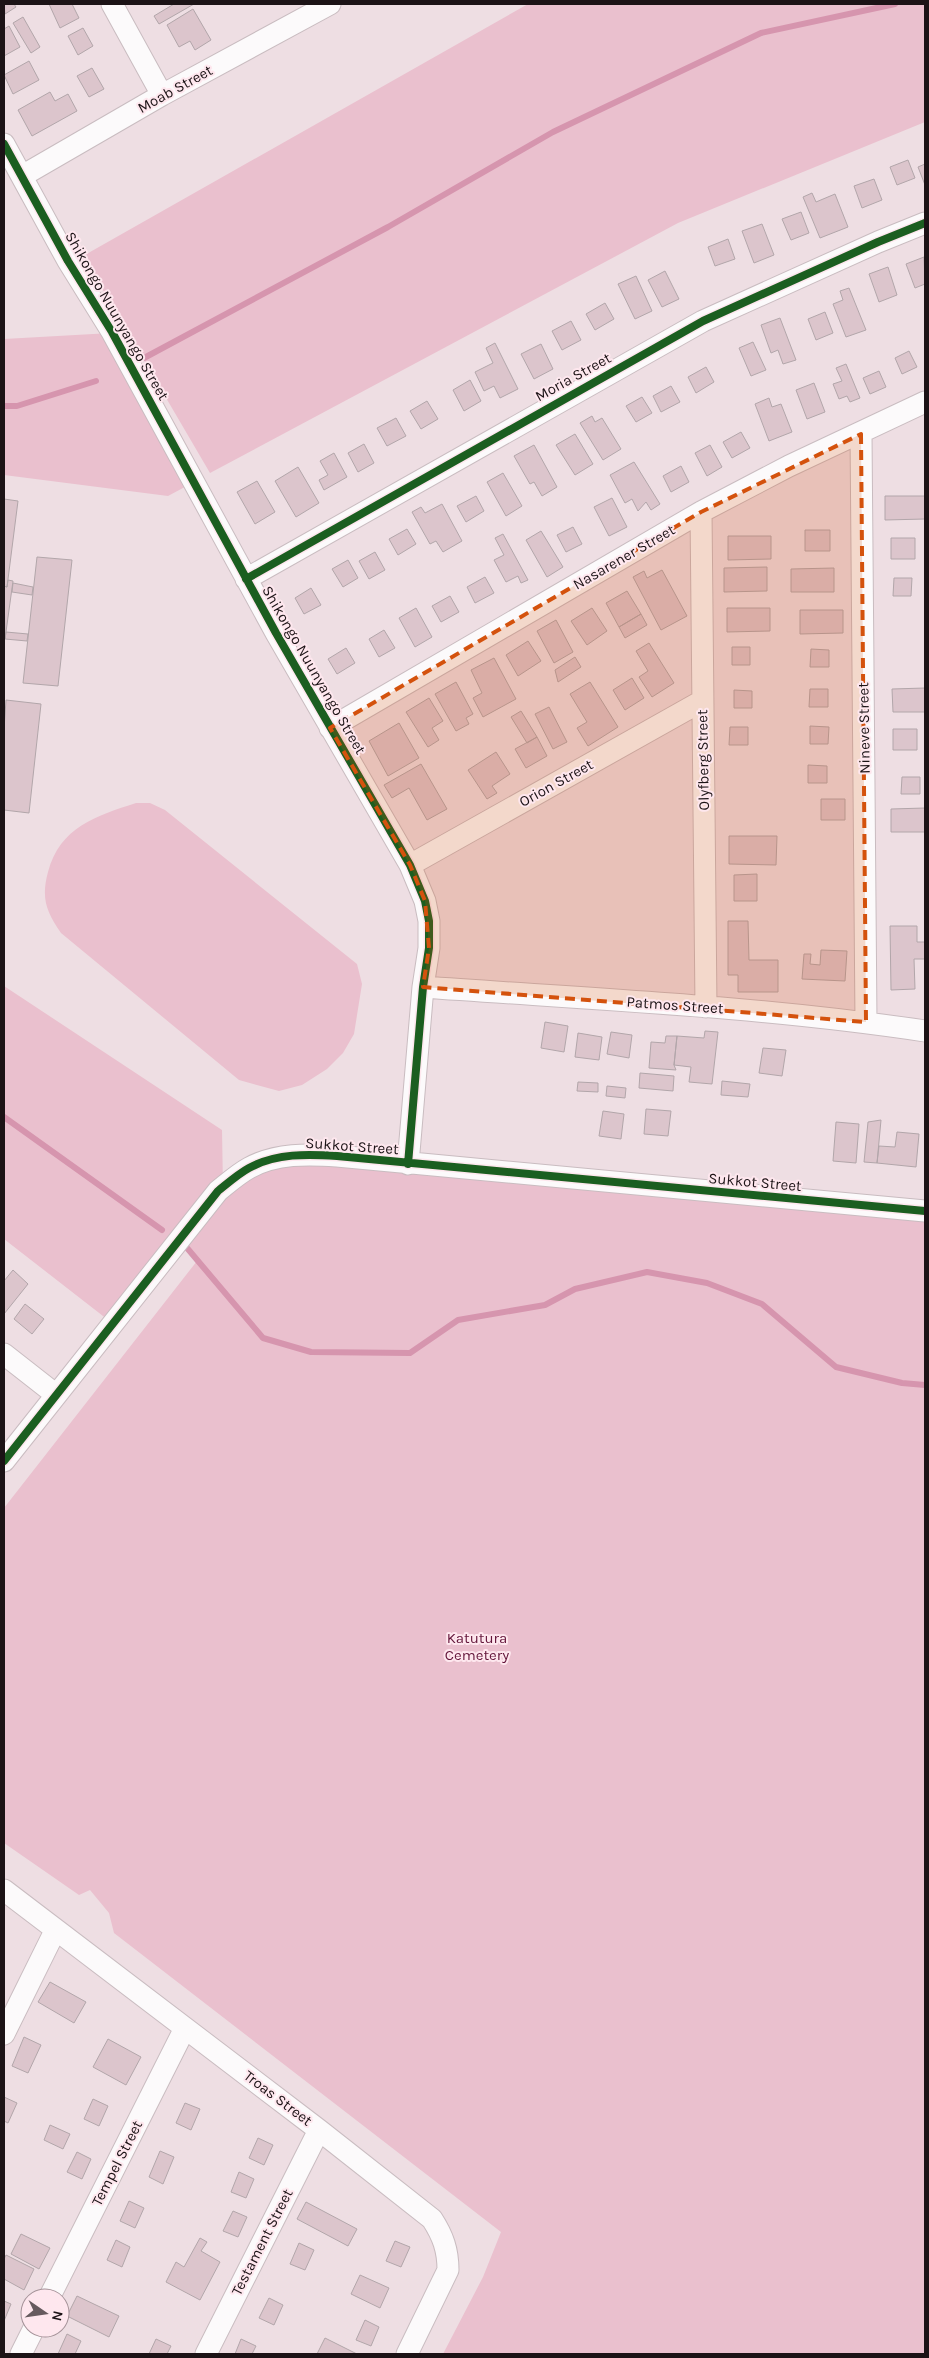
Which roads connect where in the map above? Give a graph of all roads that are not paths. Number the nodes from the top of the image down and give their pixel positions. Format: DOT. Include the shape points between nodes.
graph roads {
  1 [pos="112,4"];
  2 [pos="330,4"];
  3 [pos="162,95"];
  4 [pos="4,144"];
  5 [pos="22,176"];
  6 [pos="925,223"];
  7 [pos="925,402"];
  8 [pos="861,434"];
  9 [pos="701,512"];
  10 [pos="246,579"];
  11 [pos="702,701"];
  12 [pos="330,728"];
  13 [pos="410,865"];
  14 [pos="423,987"];
  15 [pos="706,1008"];
  16 [pos="866,1022"];
  17 [pos="925,1031"];
  18 [pos="408,1164"];
  19 [pos="925,1211"];
  20 [pos="4,1354"];
  21 [pos="55,1394"];
  22 [pos="4,1461"];
  23 [pos="4,1890"];
  24 [pos="55,1931"];
  25 [pos="185,2028"];
  26 [pos="4,2034"];
  27 [pos="319,2130"];
  28 [pos="54,2288"];
  29 [pos="29,2338"];
  30 [pos="21,2354"];
  31 [pos="206,2354"];
  32 [pos="406,2354"];
  1 -- 3 [label="street"];
  2 -- 3 [label="street, Moab Street"];
  3 -- 5 [label="street, Moab Street"];
  4 -- 5 [label="street, Shikongo Nuunyango Street"];
  5 -- 10 [label="street, Shikongo Nuunyango Street" via="68,262 112,332"];
  6 -- 10 [label="street, Moria Street" via="703,321"];
  7 -- 8 [label="street, Nasarener Street"];
  8 -- 9 [label="street, Nasarener Street"];
  8 -- 16 [label="street, Nineve Street"];
  9 -- 11 [label="street, Olyfberg Street"];
  9 -- 12 [label="street, Nasarener Street"];
  10 -- 12 [label="street, Shikongo Nuunyango Street"];
  11 -- 13 [label="street, Orion Street"];
  11 -- 15 [label="street, Olyfberg Street"];
  12 -- 13 [label="street, Shikongo Nuunyango Street"];
  13 -- 14 [label="street, Shikongo Nuunyango Street" via="425,901 429,921"];
  14 -- 15 [label="street, Patmos Street"];
  14 -- 18 [label="street, Shikongo Nuunyango Street"];
  15 -- 16 [label="street, Patmos Street"];
  16 -- 17 [label="street, Patmos Street"];
  18 -- 19 [label="street, Sukkot Street"];
  18 -- 21 [label="street, Sukkot Street" via="306,1154 250,1167 218,1191"];
  20 -- 21 [label="street"];
  21 -- 22 [label="street, Sukkot Street"];
  23 -- 24 [label="street, Troas Street"];
  24 -- 25 [label="street, Troas Street"];
  24 -- 26 [label="street"];
  25 -- 27 [label="street, Troas Street"];
  25 -- 28 [label="street, Tempel Street"];
  27 -- 31 [label="street, Testament Street"];
  27 -- 32 [label="street, Troas Street" via="432,2219 444,2238 448,2270"];
  29 -- 30 [label="street"];
}
